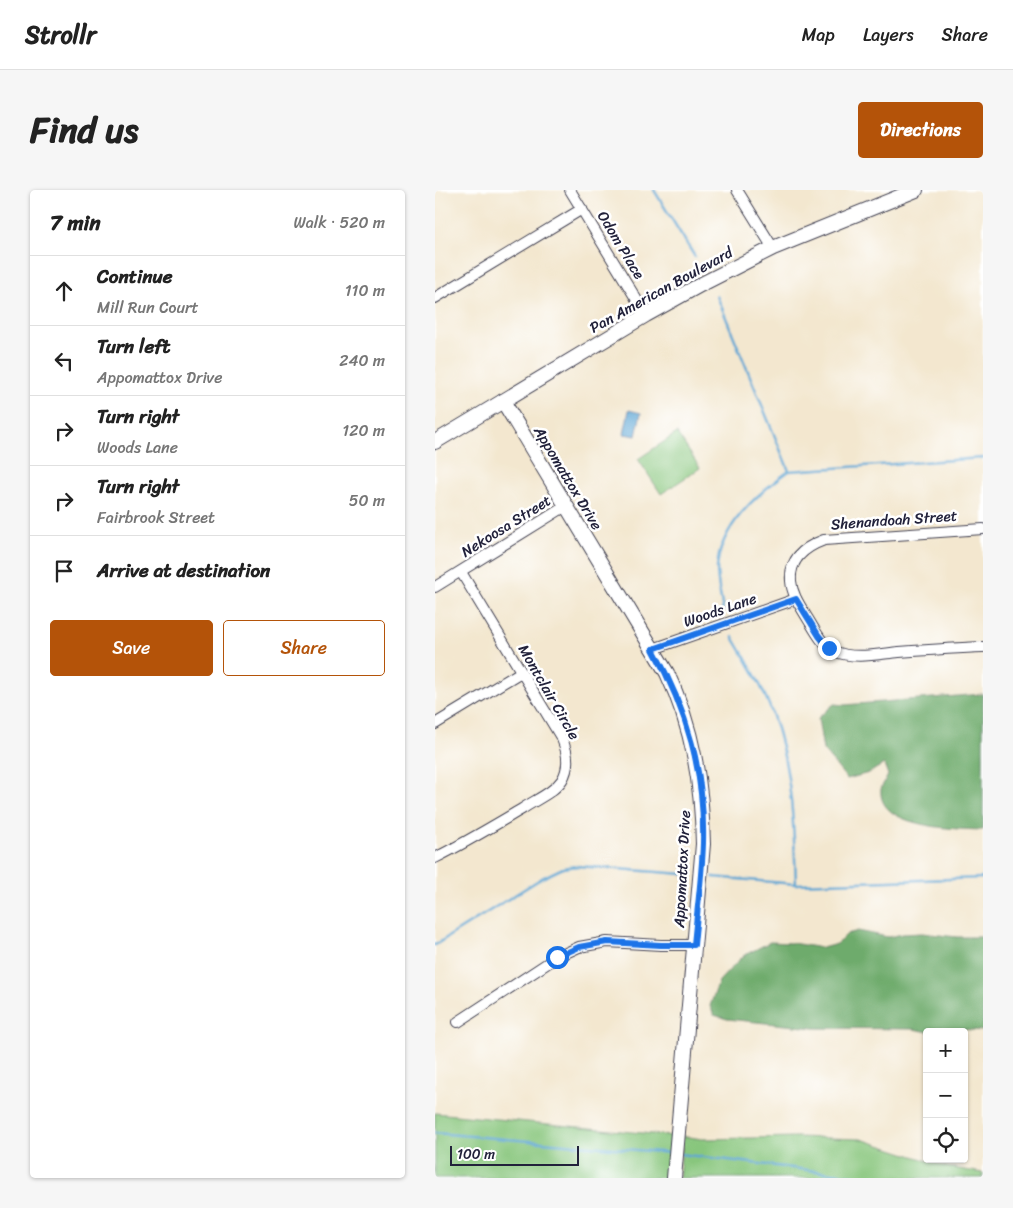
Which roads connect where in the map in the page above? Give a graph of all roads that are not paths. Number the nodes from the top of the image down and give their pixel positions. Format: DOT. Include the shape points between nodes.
graph roads {
  1 [pos="570,190"];
  2 [pos="737,190"];
  3 [pos="916,190"];
  4 [pos="582,209"];
  5 [pos="773,248"];
  6 [pos="435,298"];
  7 [pos="646,315"];
  8 [pos="503,401"];
  9 [pos="435,442"];
  10 [pos="566,506"];
  11 [pos="983,529"];
  12 [pos="461,572"];
  13 [pos="435,588"];
  14 [pos="796,599"];
  15 [pos="983,646"];
  16 [pos="653,649"];
  17 [pos="521,672"];
  18 [pos="435,724"];
  19 [pos="435,858"];
  20 [pos="694,945"];
  21 [pos="458,1022"];
  22 [pos="674,1178"];
  1 -- 4 [label="street, Odom Place"];
  2 -- 5 [label="street"];
  3 -- 5 [label="street, Pan American Boulevard"];
  4 -- 6 [label="street"];
  4 -- 7 [label="street, Odom Place"];
  5 -- 7 [label="street, Pan American Boulevard"];
  7 -- 8 [label="street, Pan American Boulevard"];
  8 -- 9 [label="street, Pan American Boulevard"];
  8 -- 10 [label="street, Appomattox Drive"];
  10 -- 12 [label="street, Nekoosa Street"];
  10 -- 16 [label="street, Appomattox Drive"];
  11 -- 14 [label="street, Shenandoah Street" via="824,540 813,544 799,554 792,568"];
  12 -- 13 [label="street, Nekoosa Street"];
  12 -- 17 [label="street, Montclair Circle"];
  14 -- 15 [label="street" via="824,643 840,653 857,655"];
  14 -- 16 [label="street, Woods Lane"];
  16 -- 20 [label="street, Appomattox Drive" via="683,712 700,784 703,844"];
  17 -- 18 [label="street"];
  17 -- 19 [label="street, Montclair Circle" via="565,747 567,762 564,775 550,791"];
  20 -- 21 [label="street" via="607,942 579,947 557,957"];
  20 -- 22 [label="street, Appomattox Drive"];
}
